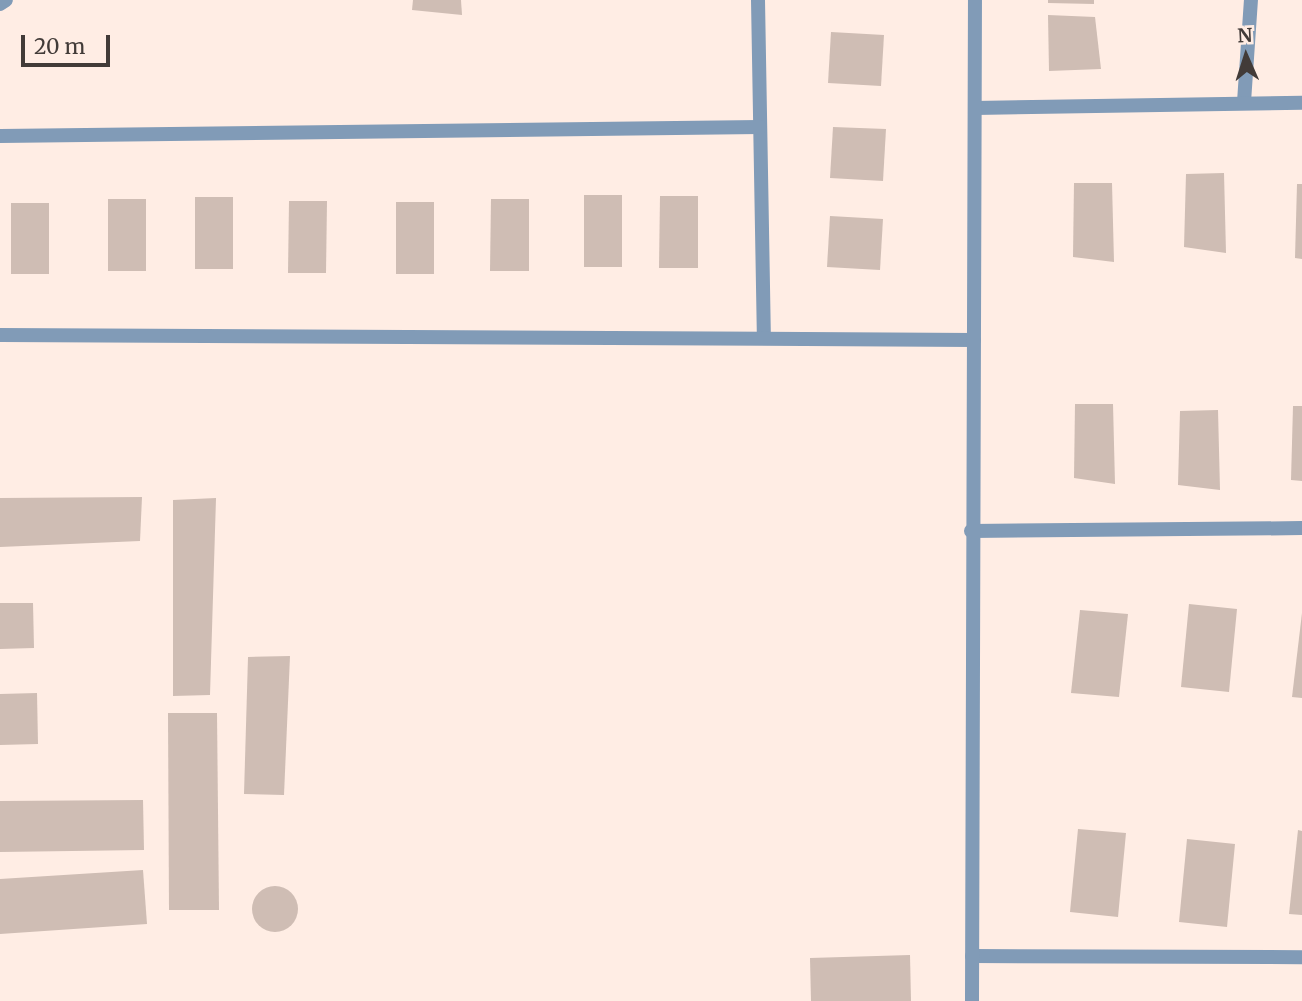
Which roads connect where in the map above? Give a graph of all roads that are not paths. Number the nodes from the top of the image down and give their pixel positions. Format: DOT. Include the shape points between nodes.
graph roads {
  1 [pos="6,0"];
  2 [pos="758,0"];
  3 [pos="975,0"];
  4 [pos="1251,0"];
  5 [pos="0,4"];
  6 [pos="1244,102"];
  7 [pos="1302,103"];
  8 [pos="975,108"];
  9 [pos="760,127"];
  10 [pos="0,136"];
  11 [pos="764,334"];
  12 [pos="0,335"];
  13 [pos="974,341"];
  14 [pos="1302,528"];
  15 [pos="971,531"];
  16 [pos="972,956"];
  17 [pos="1302,957"];
  18 [pos="972,1001"];
  1 -- 5 [label="street"];
  2 -- 9 [label="street"];
  3 -- 8 [label="street"];
  4 -- 6 [label="street"];
  6 -- 7 [label="street"];
  6 -- 8 [label="street"];
  8 -- 13 [label="street"];
  9 -- 10 [label="street"];
  9 -- 11 [label="street"];
  11 -- 12 [label="street"];
  11 -- 13 [label="street"];
  13 -- 15 [label="street"];
  14 -- 15 [label="street"];
  15 -- 16 [label="street"];
  16 -- 17 [label="street"];
  16 -- 18 [label="street"];
}
